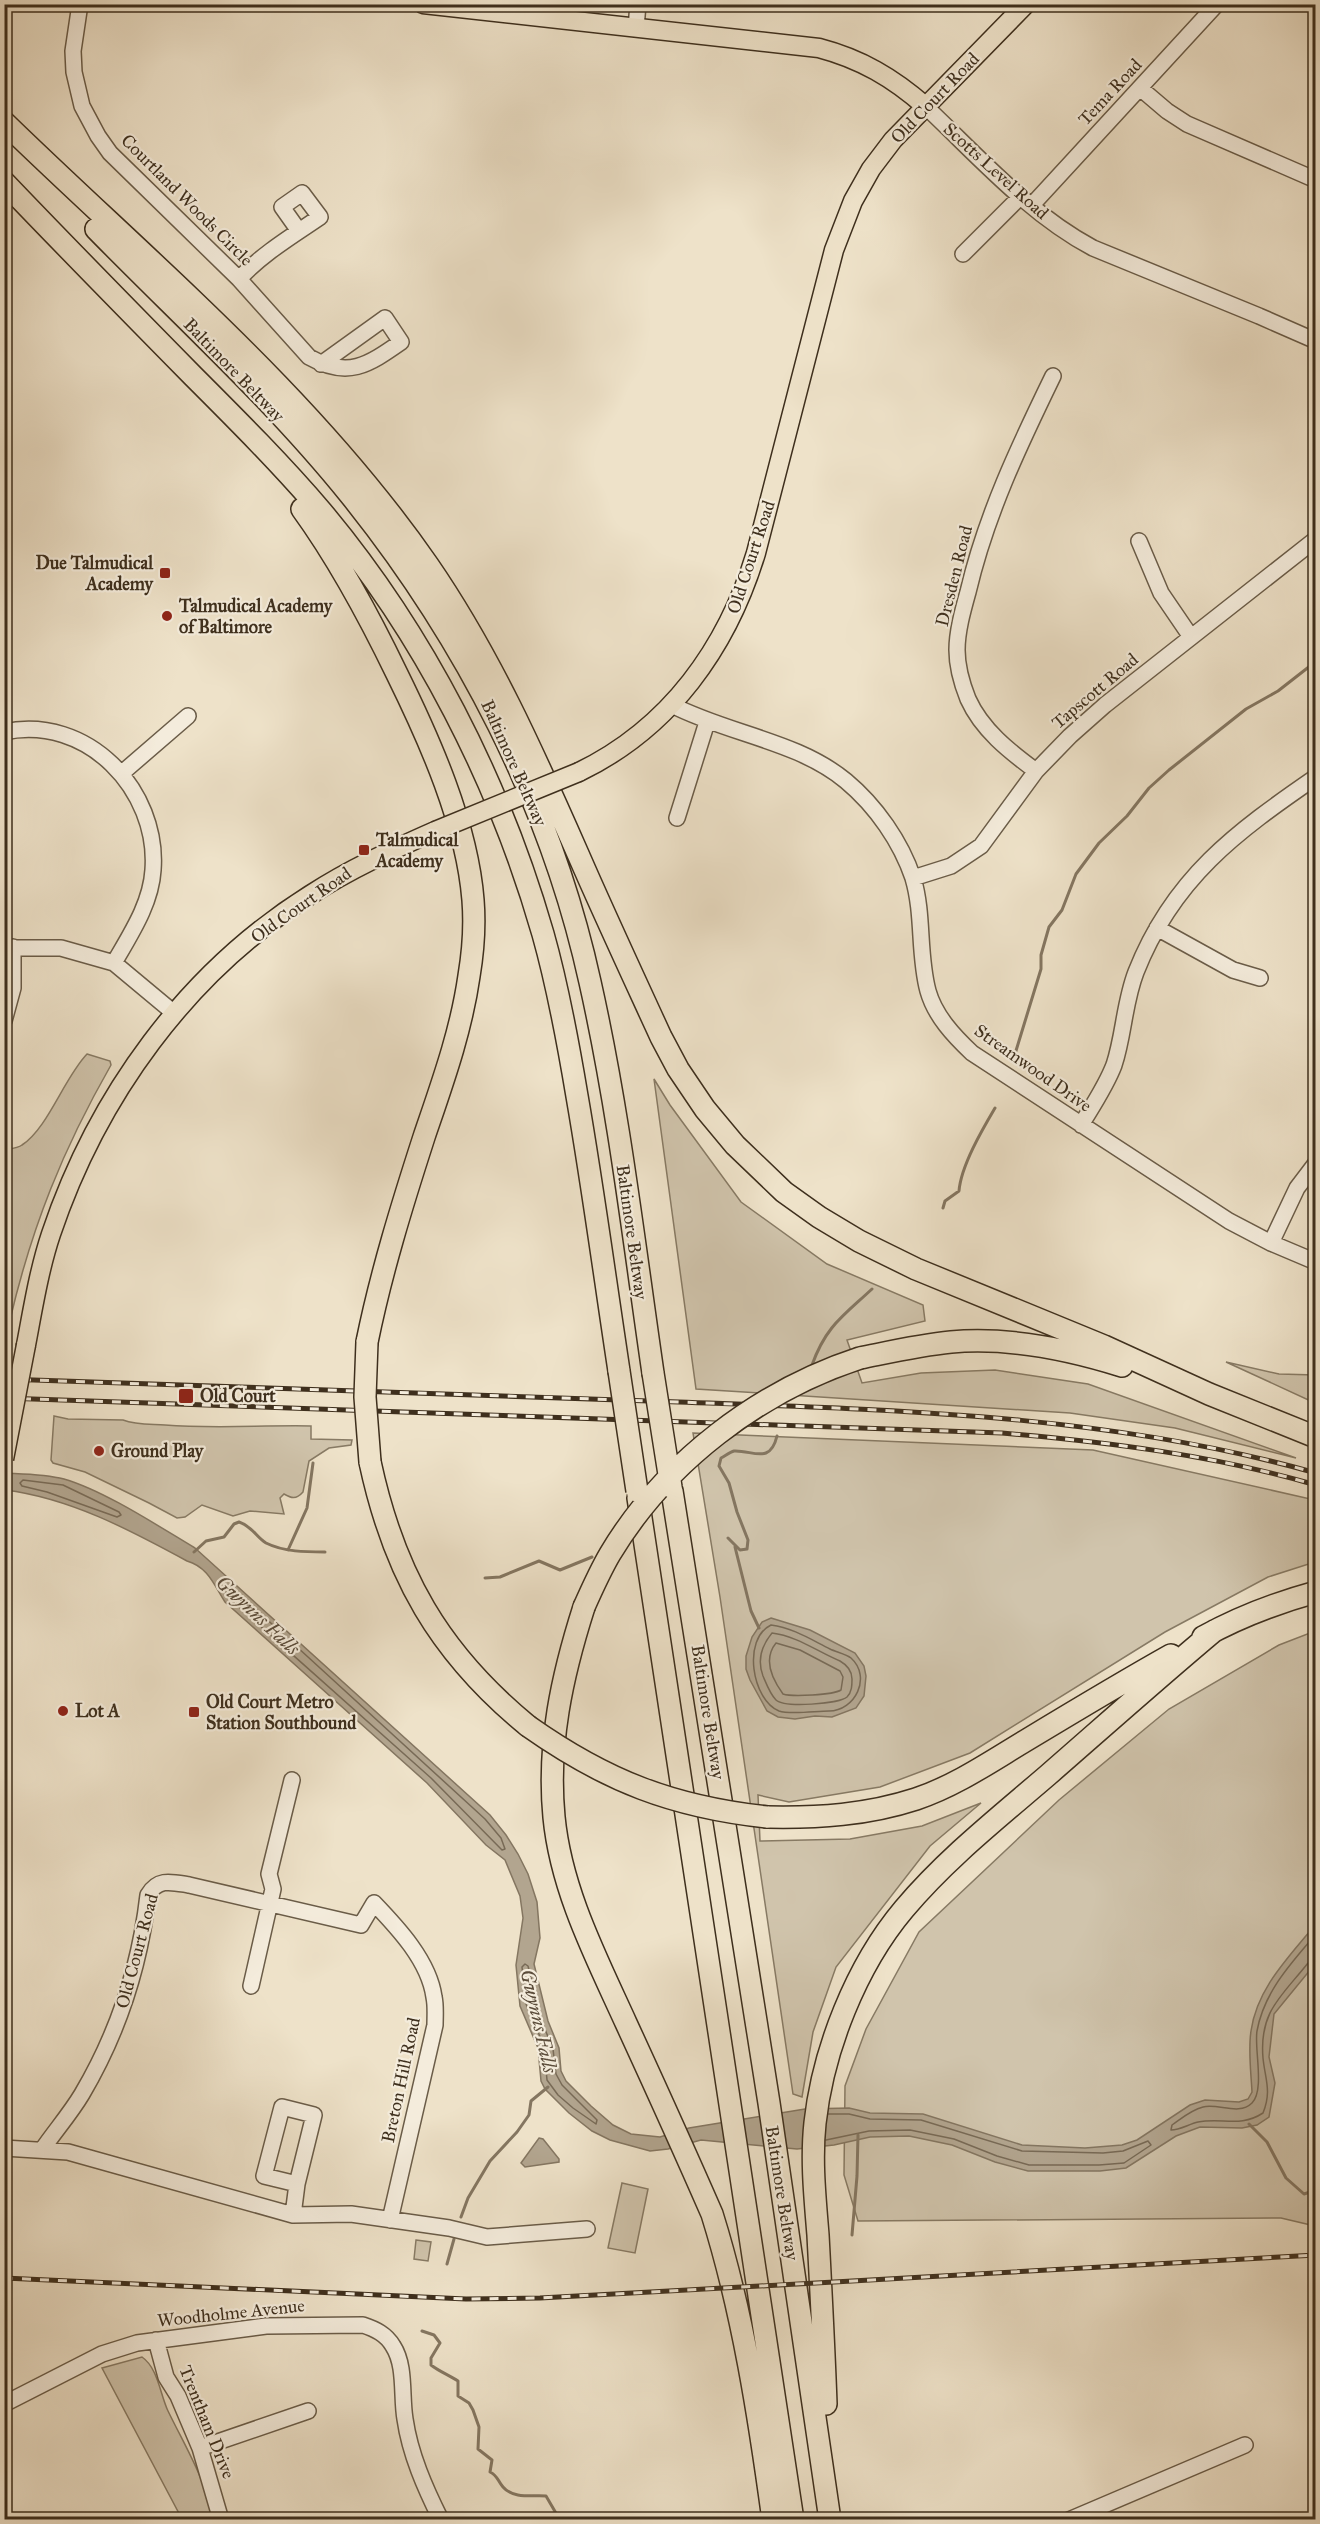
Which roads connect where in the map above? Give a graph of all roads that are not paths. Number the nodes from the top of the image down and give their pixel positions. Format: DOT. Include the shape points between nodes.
graph roads {
  1 [pos="80,4"];
  2 [pos="423,4"];
  3 [pos="639,4"];
  4 [pos="1026,4"];
  5 [pos="1217,4"];
  6 [pos="523,11"];
  7 [pos="636,28"];
  8 [pos="1140,88"];
  9 [pos="925,106"];
  10 [pos="4,122"];
  11 [pos="4,133"];
  12 [pos="1316,180"];
  13 [pos="4,182"];
  14 [pos="1026,201"];
  15 [pos="299,231"];
  16 [pos="963,254"];
  17 [pos="239,279"];
  18 [pos="1316,341"];
  19 [pos="321,364"];
  20 [pos="1053,376"];
  21 [pos="248,432"];
  22 [pos="1316,539"];
  23 [pos="1139,541"];
  24 [pos="1191,637"];
  25 [pos="672,705"];
  26 [pos="188,716"];
  27 [pos="707,722"];
  28 [pos="4,732"];
  29 [pos="1036,771"];
  30 [pos="122,773"];
  31 [pos="1316,777"];
  32 [pos="676,818"];
  33 [pos="913,878"];
  34 [pos="1157,928"];
  35 [pos="9,948"];
  36 [pos="114,963"];
  37 [pos="1260,978"];
  38 [pos="174,1013"];
  39 [pos="4,1021"];
  40 [pos="1081,1125"];
  41 [pos="1316,1163"];
  42 [pos="1270,1243"];
  43 [pos="1316,1262"];
  44 [pos="1209,1394"];
  45 [pos="1316,1437"];
  46 [pos="4,1459"];
  47 [pos="1316,1592"];
  48 [pos="1214,1631"];
  49 [pos="292,1780"];
  50 [pos="270,1902"];
  51 [pos="251,1986"];
  52 [pos="4,2148"];
  53 [pos="42,2150"];
  54 [pos="297,2184"];
  55 [pos="293,2215"];
  56 [pos="390,2220"];
  57 [pos="587,2229"];
  58 [pos="156,2340"];
  59 [pos="4,2404"];
  60 [pos="308,2411"];
  61 [pos="1245,2445"];
  62 [pos="200,2448"];
  63 [pos="828,2497"];
  64 [pos="221,2520"];
  65 [pos="441,2520"];
  66 [pos="773,2520"];
  67 [pos="794,2520"];
  68 [pos="830,2520"];
  69 [pos="1069,2520"];
  1 -- 17 [label="street, Courtland Woods Circle" via="74,72 88,120 110,153"];
  2 -- 6 [label="main road, Scotts Level Road"];
  3 -- 7 [label="street"];
  4 -- 9 [label="main road, Old Court Road"];
  5 -- 8 [label="street, Tema Road"];
  6 -- 7 [label="main road, Scotts Level Road"];
  7 -- 9 [label="main road, Scotts Level Road" via="803,45 836,52 883,73"];
  8 -- 12 [label="street" via="1187,124"];
  8 -- 14 [label="street, Tema Road"];
  9 -- 14 [label="street, Scotts Level Road"];
  9 -- 25 [label="main road, Old Court Road" via="881,155 842,226 748,578 711,655"];
  10 -- 44 [label="highway" via="289,396 366,481 400,526 460,615 506,695 678,1070 749,1160 784,1192 859,1241"];
  11 -- 63 [label="highway, Baltimore Beltway, bridge" via="274,410 349,494 412,579 467,666 531,794 560,873 590,981 618,1133"];
  13 -- 21 [label="highway, Baltimore Beltway"];
  14 -- 16 [label="street, Tema Road"];
  14 -- 18 [label="street, Scotts Level Road" via="1072,237 1094,248"];
  15 -- 17 [label="street"];
  17 -- 19 [label="street, Courtland Woods Circle" via="309,357"];
  19 -- 19 [label="street" via="385,318 401,342 363,366 341,369"];
  20 -- 29 [label="street, Dresden Road" via="992,510 975,560 957,650 963,684 975,712 993,736"];
  21 -- 48 [label="highway, bridge" via="315,525 346,576 408,698 443,777 461,836 473,897 470,977 459,1027 392,1238 367,1342 365,1409 379,1503 423,1607 446,1642 486,1690 528,1726 585,1764 671,1800 767,1817 835,1816 917,1799 966,1777"];
  21 -- 67 [label="highway, Baltimore Beltway, bridge" via="323,514 386,597 443,691 509,831 543,935 584,1136"];
  22 -- 24 [label="street, Tapscott Road"];
  23 -- 24 [label="street" via="1161,593"];
  24 -- 29 [label="street, Tapscott Road" via="1105,705"];
  25 -- 27 [label="street, Streamwood Drive"];
  25 -- 38 [label="main road, Old Court Road, bridge" via="629,743 579,772 435,831 358,866 308,895 230,957"];
  26 -- 30 [label="street"];
  27 -- 32 [label="street"];
  27 -- 33 [label="street, Streamwood Drive" via="779,745 833,771 882,820"];
  28 -- 30 [label="street" via="33,730 68,737 103,756"];
  29 -- 33 [label="street, Tapscott Road" via="981,846 951,866"];
  30 -- 36 [label="street" via="143,808 153,848 153,872 141,912"];
  31 -- 34 [label="street" via="1246,826 1211,857"];
  33 -- 40 [label="street, Streamwood Drive" via="928,992 943,1022 972,1053"];
  34 -- 37 [label="street" via="1233,970"];
  34 -- 40 [label="street" via="1136,973 1114,1064"];
  35 -- 36 [label="street" via="61,948"];
  35 -- 39 [label="street" via="13,988"];
  36 -- 38 [label="street"];
  38 -- 46 [label="main road, Old Court Road, bridge" via="144,1051 96,1127 50,1236"];
  40 -- 42 [label="street, Streamwood Drive" via="1229,1221"];
  41 -- 42 [label="street" via="1297,1188"];
  42 -- 43 [label="street, Streamwood Drive"];
  44 -- 45 [label="highway"];
  44 -- 66 [label="highway, bridge" via="1045,1347 951,1342 860,1358 790,1388 695,1452 674,1472 610,1553 584,1607 569,1654 554,1728 554,1818 561,1858 580,1921 712,2214 737,2310"];
  47 -- 48 [label="highway" via="1254,1612"];
  48 -- 63 [label="highway" via="955,1856 903,1910 852,1992 820,2093 813,2160 824,2318"];
  49 -- 50 [label="street" via="269,1874 273,1889"];
  50 -- 51 [label="street"];
  50 -- 53 [label="street, Old Court Road" via="166,1882 153,1887 120,2015 82,2094"];
  50 -- 56 [label="street, Breton Hill Road" via="361,1925 374,1903 394,1923 430,1981 435,2025"];
  52 -- 53 [label="street"];
  53 -- 55 [label="street" via="68,2152"];
  54 -- 54 [label="street" via="314,2115 282,2107 264,2176"];
  54 -- 55 [label="street"];
  55 -- 56 [label="street" via="351,2214"];
  56 -- 57 [label="street" via="487,2237"];
  58 -- 59 [label="street, Woodholme Avenue" via="102,2354"];
  58 -- 62 [label="street, Trentham Drive" via="166,2377"];
  58 -- 65 [label="street, Woodholme Avenue" via="295,2325 363,2325 376,2330 397,2354 409,2440"];
  60 -- 62 [label="street"];
  61 -- 69 [label="street"];
  62 -- 64 [label="street, Trentham Drive"];
  63 -- 68 [label="highway, Baltimore Beltway"];
}
